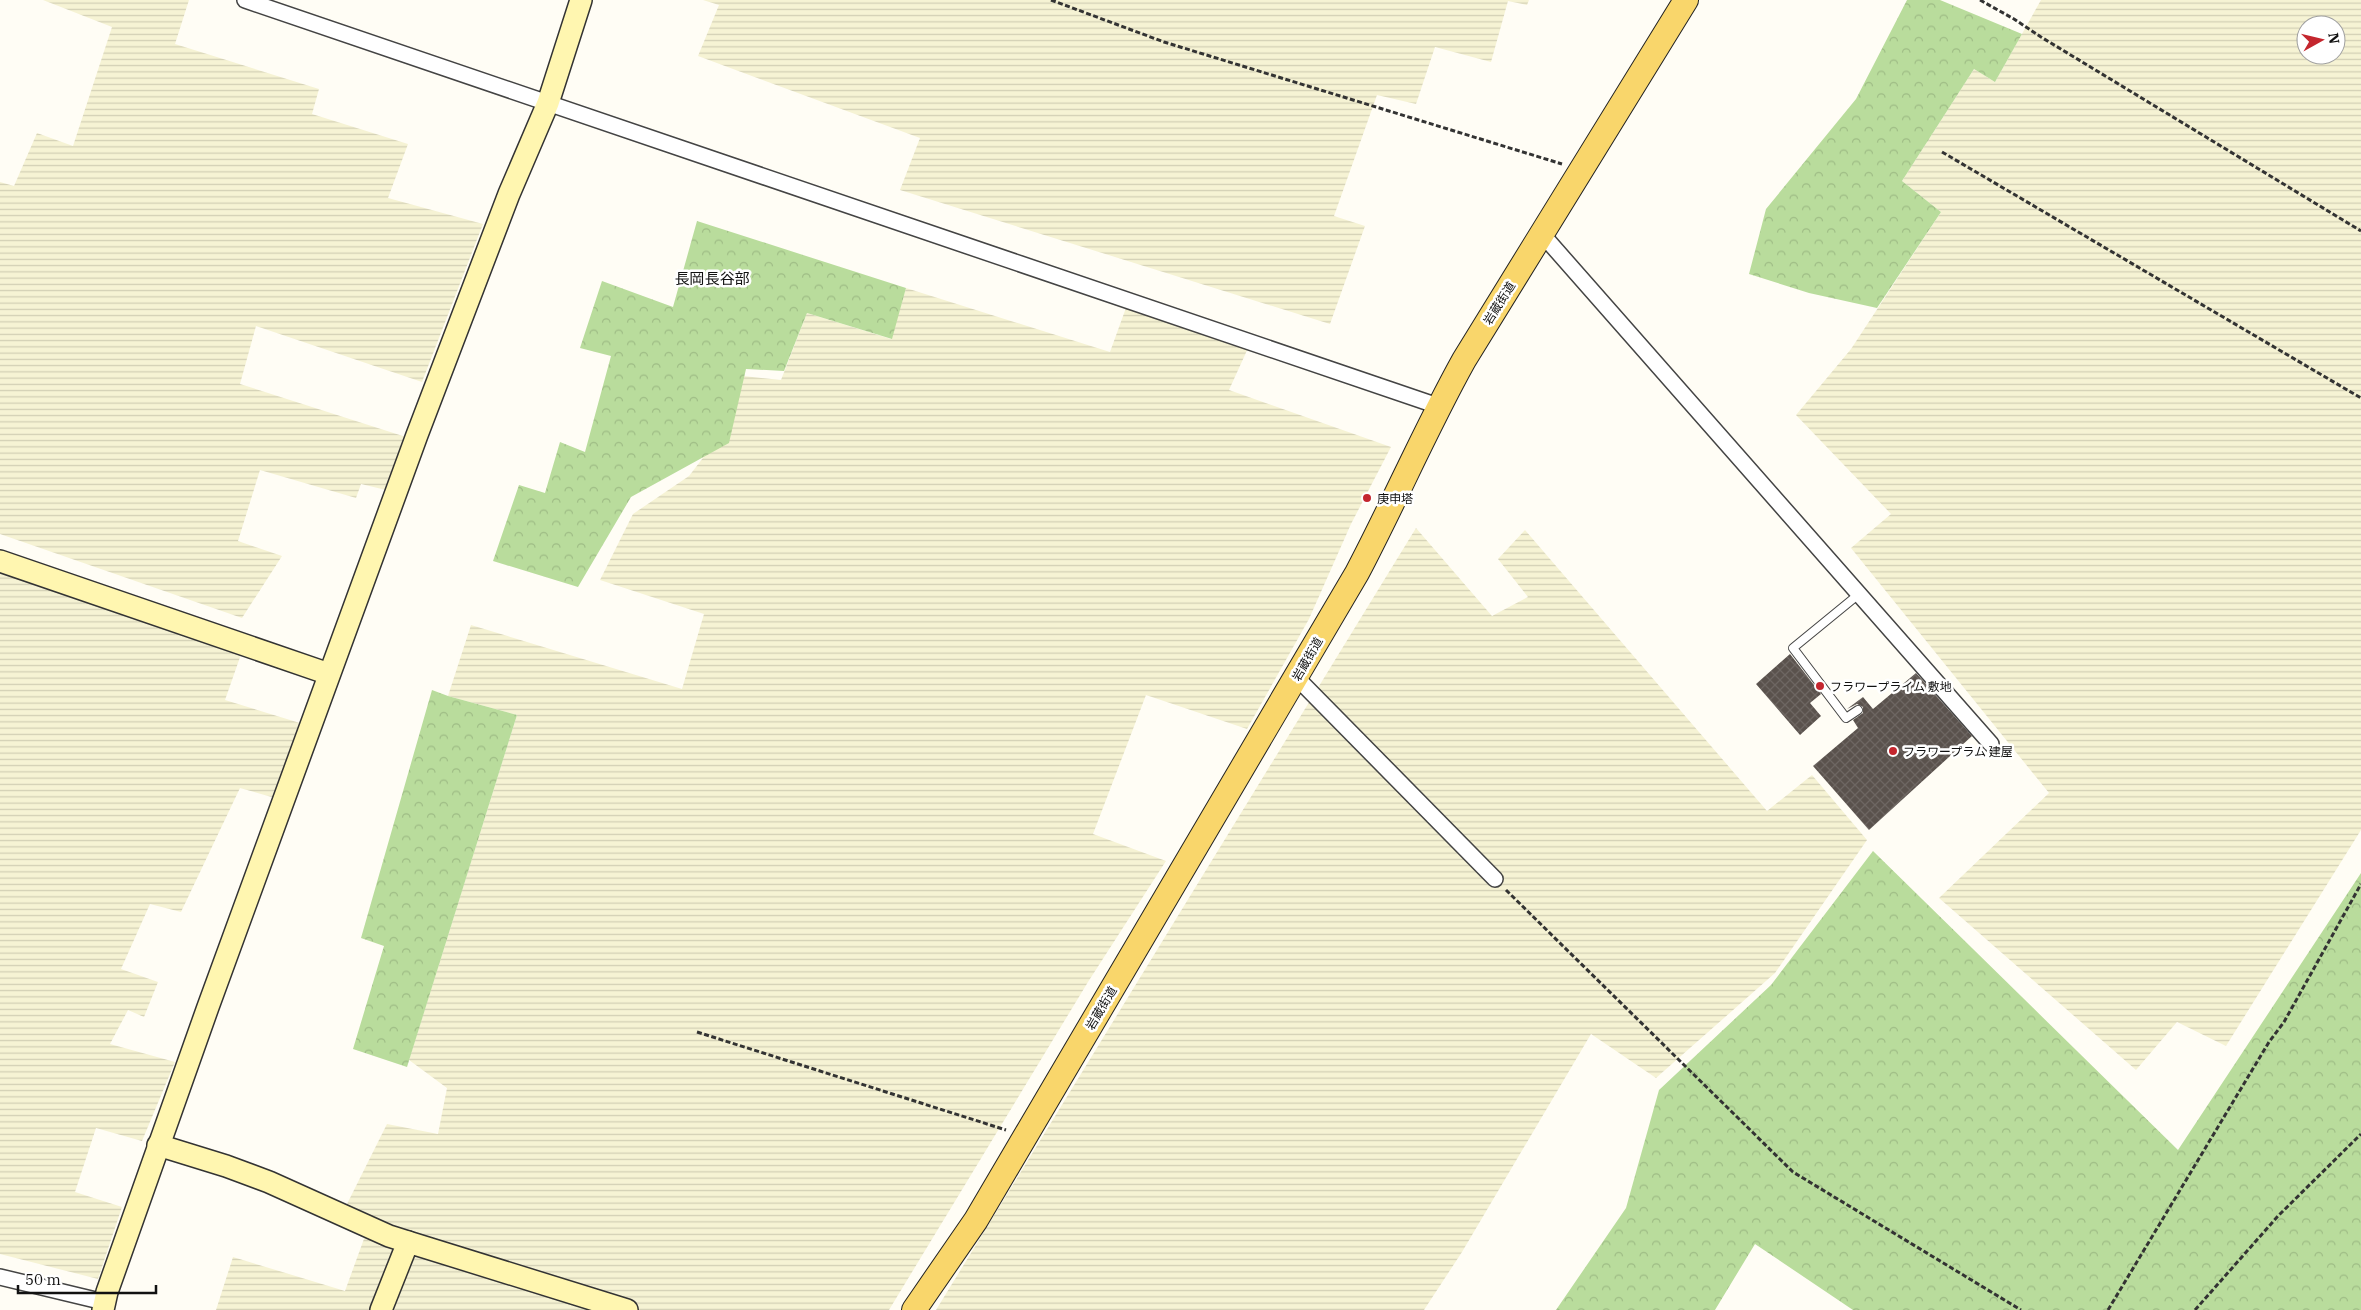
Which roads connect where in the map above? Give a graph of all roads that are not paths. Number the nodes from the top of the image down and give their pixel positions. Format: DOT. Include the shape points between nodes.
graph roads {
  1 [pos="245,0"];
  2 [pos="581,0"];
  3 [pos="1686,0"];
  4 [pos="548,103"];
  5 [pos="1542,234"];
  6 [pos="1438,406"];
  7 [pos="0,561"];
  8 [pos="1859,594"];
  9 [pos="329,674"];
  10 [pos="1296,677"];
  11 [pos="1858,710"];
  12 [pos="1991,744"];
  13 [pos="1494,879"];
  14 [pos="158,1145"];
  15 [pos="408,1242"];
  16 [pos="0,1277"];
  17 [pos="104,1306"];
  18 [pos="381,1310"];
  19 [pos="628,1310"];
  20 [pos="914,1310"];
  1 -- 4 [label="street"];
  2 -- 4 [label="street"];
  3 -- 5 [label="main road, 岩蔵街道"];
  4 -- 6 [label="street"];
  4 -- 9 [label="street" via="509,194"];
  5 -- 6 [label="main road, 岩蔵街道"];
  5 -- 8 [label="street"];
  6 -- 10 [label="main road, 岩蔵街道" via="1377,536"];
  7 -- 9 [label="street"];
  8 -- 11 [label="lane" via="1793,648 1846,718"];
  8 -- 12 [label="street"];
  9 -- 14 [label="street"];
  10 -- 13 [label="street"];
  10 -- 20 [label="main road, 岩蔵街道" via="976,1220"];
  14 -- 15 [label="street" via="269,1182"];
  14 -- 17 [label="street"];
  15 -- 18 [label="street"];
  15 -- 19 [label="street"];
  16 -- 17 [label="street"];
}
